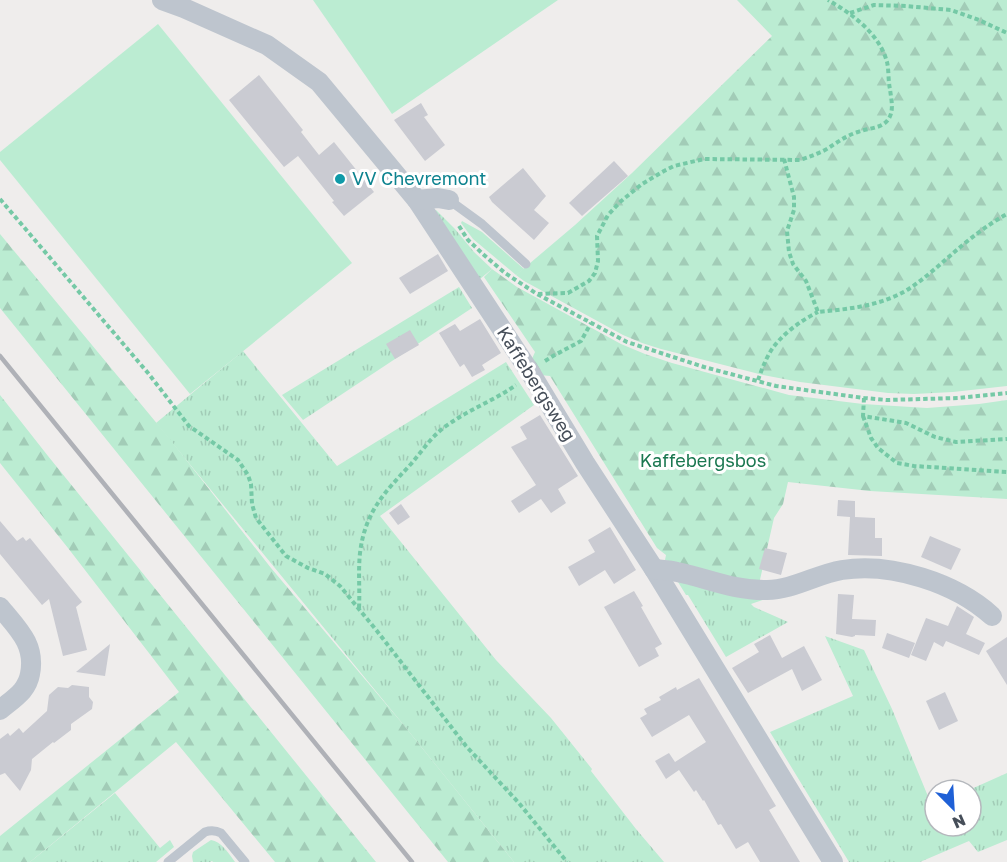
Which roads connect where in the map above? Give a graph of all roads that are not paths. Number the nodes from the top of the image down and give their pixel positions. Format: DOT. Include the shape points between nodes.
graph roads {
  1 [pos="162,0"];
  2 [pos="417,200"];
  3 [pos="449,200"];
  4 [pos="526,264"];
  5 [pos="654,569"];
  6 [pos="0,607"];
  7 [pos="992,616"];
  8 [pos="0,710"];
  9 [pos="168,862"];
  10 [pos="245,862"];
  11 [pos="832,862"];
  1 -- 2 [label="street, Kaffebergsweg" via="267,45 319,82"];
  2 -- 3 [label="street"];
  2 -- 5 [label="street, Kaffebergsweg"];
  3 -- 4 [label="lane"];
  5 -- 7 [label="street" via="750,590 790,586 841,570 896,570 956,592"];
  5 -- 11 [label="street, Kaffebergsweg"];
  6 -- 8 [label="street" via="23,635 31,651 32,665 23,690"];
  9 -- 10 [label="lane" via="210,830 221,833"];
}
